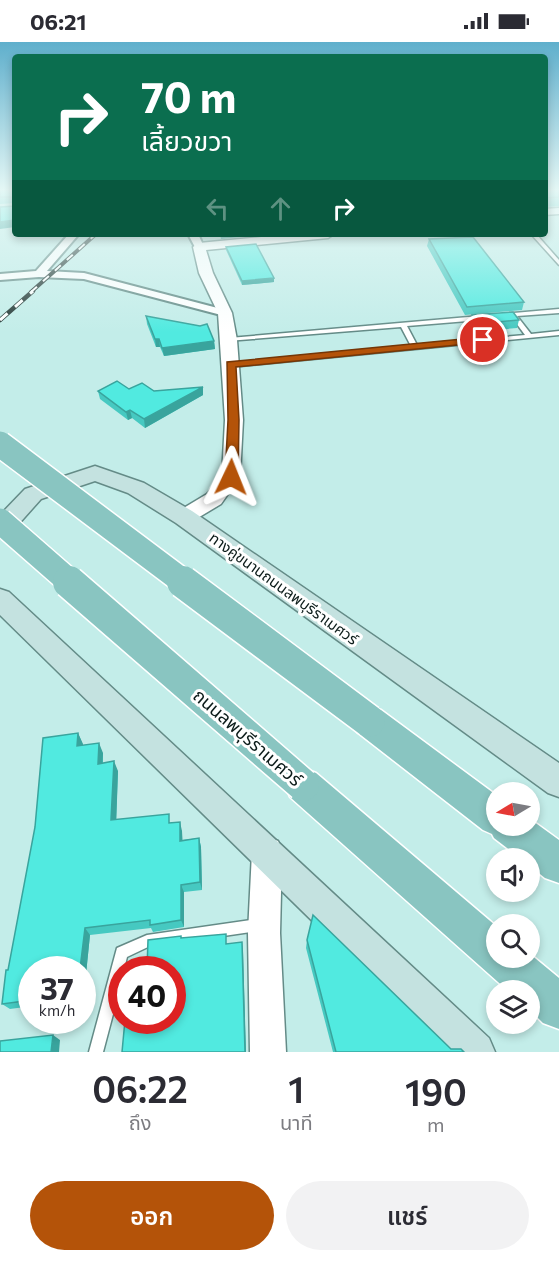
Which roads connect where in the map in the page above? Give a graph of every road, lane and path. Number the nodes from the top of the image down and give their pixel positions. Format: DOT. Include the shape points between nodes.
graph roads {
  1 [pos="71,237"];
  2 [pos="269,237"];
  3 [pos="536,237"];
  4 [pos="196,241"];
  5 [pos="559,263"];
  6 [pos="39,274"];
  7 [pos="0,277"];
  8 [pos="559,311"];
  9 [pos="225,313"];
  10 [pos="513,315"];
  11 [pos="403,325"];
  12 [pos="559,333"];
  13 [pos="529,336"];
  14 [pos="229,340"];
  15 [pos="415,347"];
  16 [pos="231,365"];
  17 [pos="0,444"];
  18 [pos="184,517"];
  19 [pos="0,521"];
  20 [pos="0,530"];
  21 [pos="0,599"];
  22 [pos="559,782"];
  23 [pos="486,809"];
  24 [pos="522,836"];
  25 [pos="267,852"];
  26 [pos="559,864"];
  27 [pos="264,924"];
  28 [pos="486,944"];
  29 [pos="514,968"];
  30 [pos="559,1007"];
  31 [pos="96,1052"];
  32 [pos="268,1052"];
  33 [pos="475,1052"];
  1 -- 6 [label="street"];
  2 -- 4 [label="street"];
  3 -- 5 [label="lane"];
  4 -- 9 [label="street"];
  6 -- 7 [label="street"];
  6 -- 9 [label="street" via="84,276"];
  8 -- 10 [label="lane"];
  9 -- 14 [label="street"];
  10 -- 11 [label="lane"];
  10 -- 13 [label="lane"];
  11 -- 14 [label="lane"];
  11 -- 15 [label="lane"];
  12 -- 13 [label="lane"];
  13 -- 15 [label="lane"];
  14 -- 16 [label="street"];
  15 -- 16 [label="lane"];
  16 -- 18 [label="street" via="231,477 214,500"];
  17 -- 23 [label="main road, bridge"];
  18 -- 20 [label="main road, ทางคู่ขนานถนนลพบุรีราเมศวร์" via="136,488 94,473 33,494"];
  18 -- 22 [label="main road, ทางคู่ขนานถนนลพบุรีราเมศวร์"];
  19 -- 28 [label="main road, ถนนลพบุรีราเมศวร์, bridge"];
  21 -- 25 [label="main road"];
  24 -- 26 [label="main road"];
  25 -- 27 [label="street"];
  25 -- 33 [label="main road"];
  27 -- 31 [label="lane" via="147,941 122,953"];
  27 -- 32 [label="street"];
  29 -- 30 [label="main road"];
}
